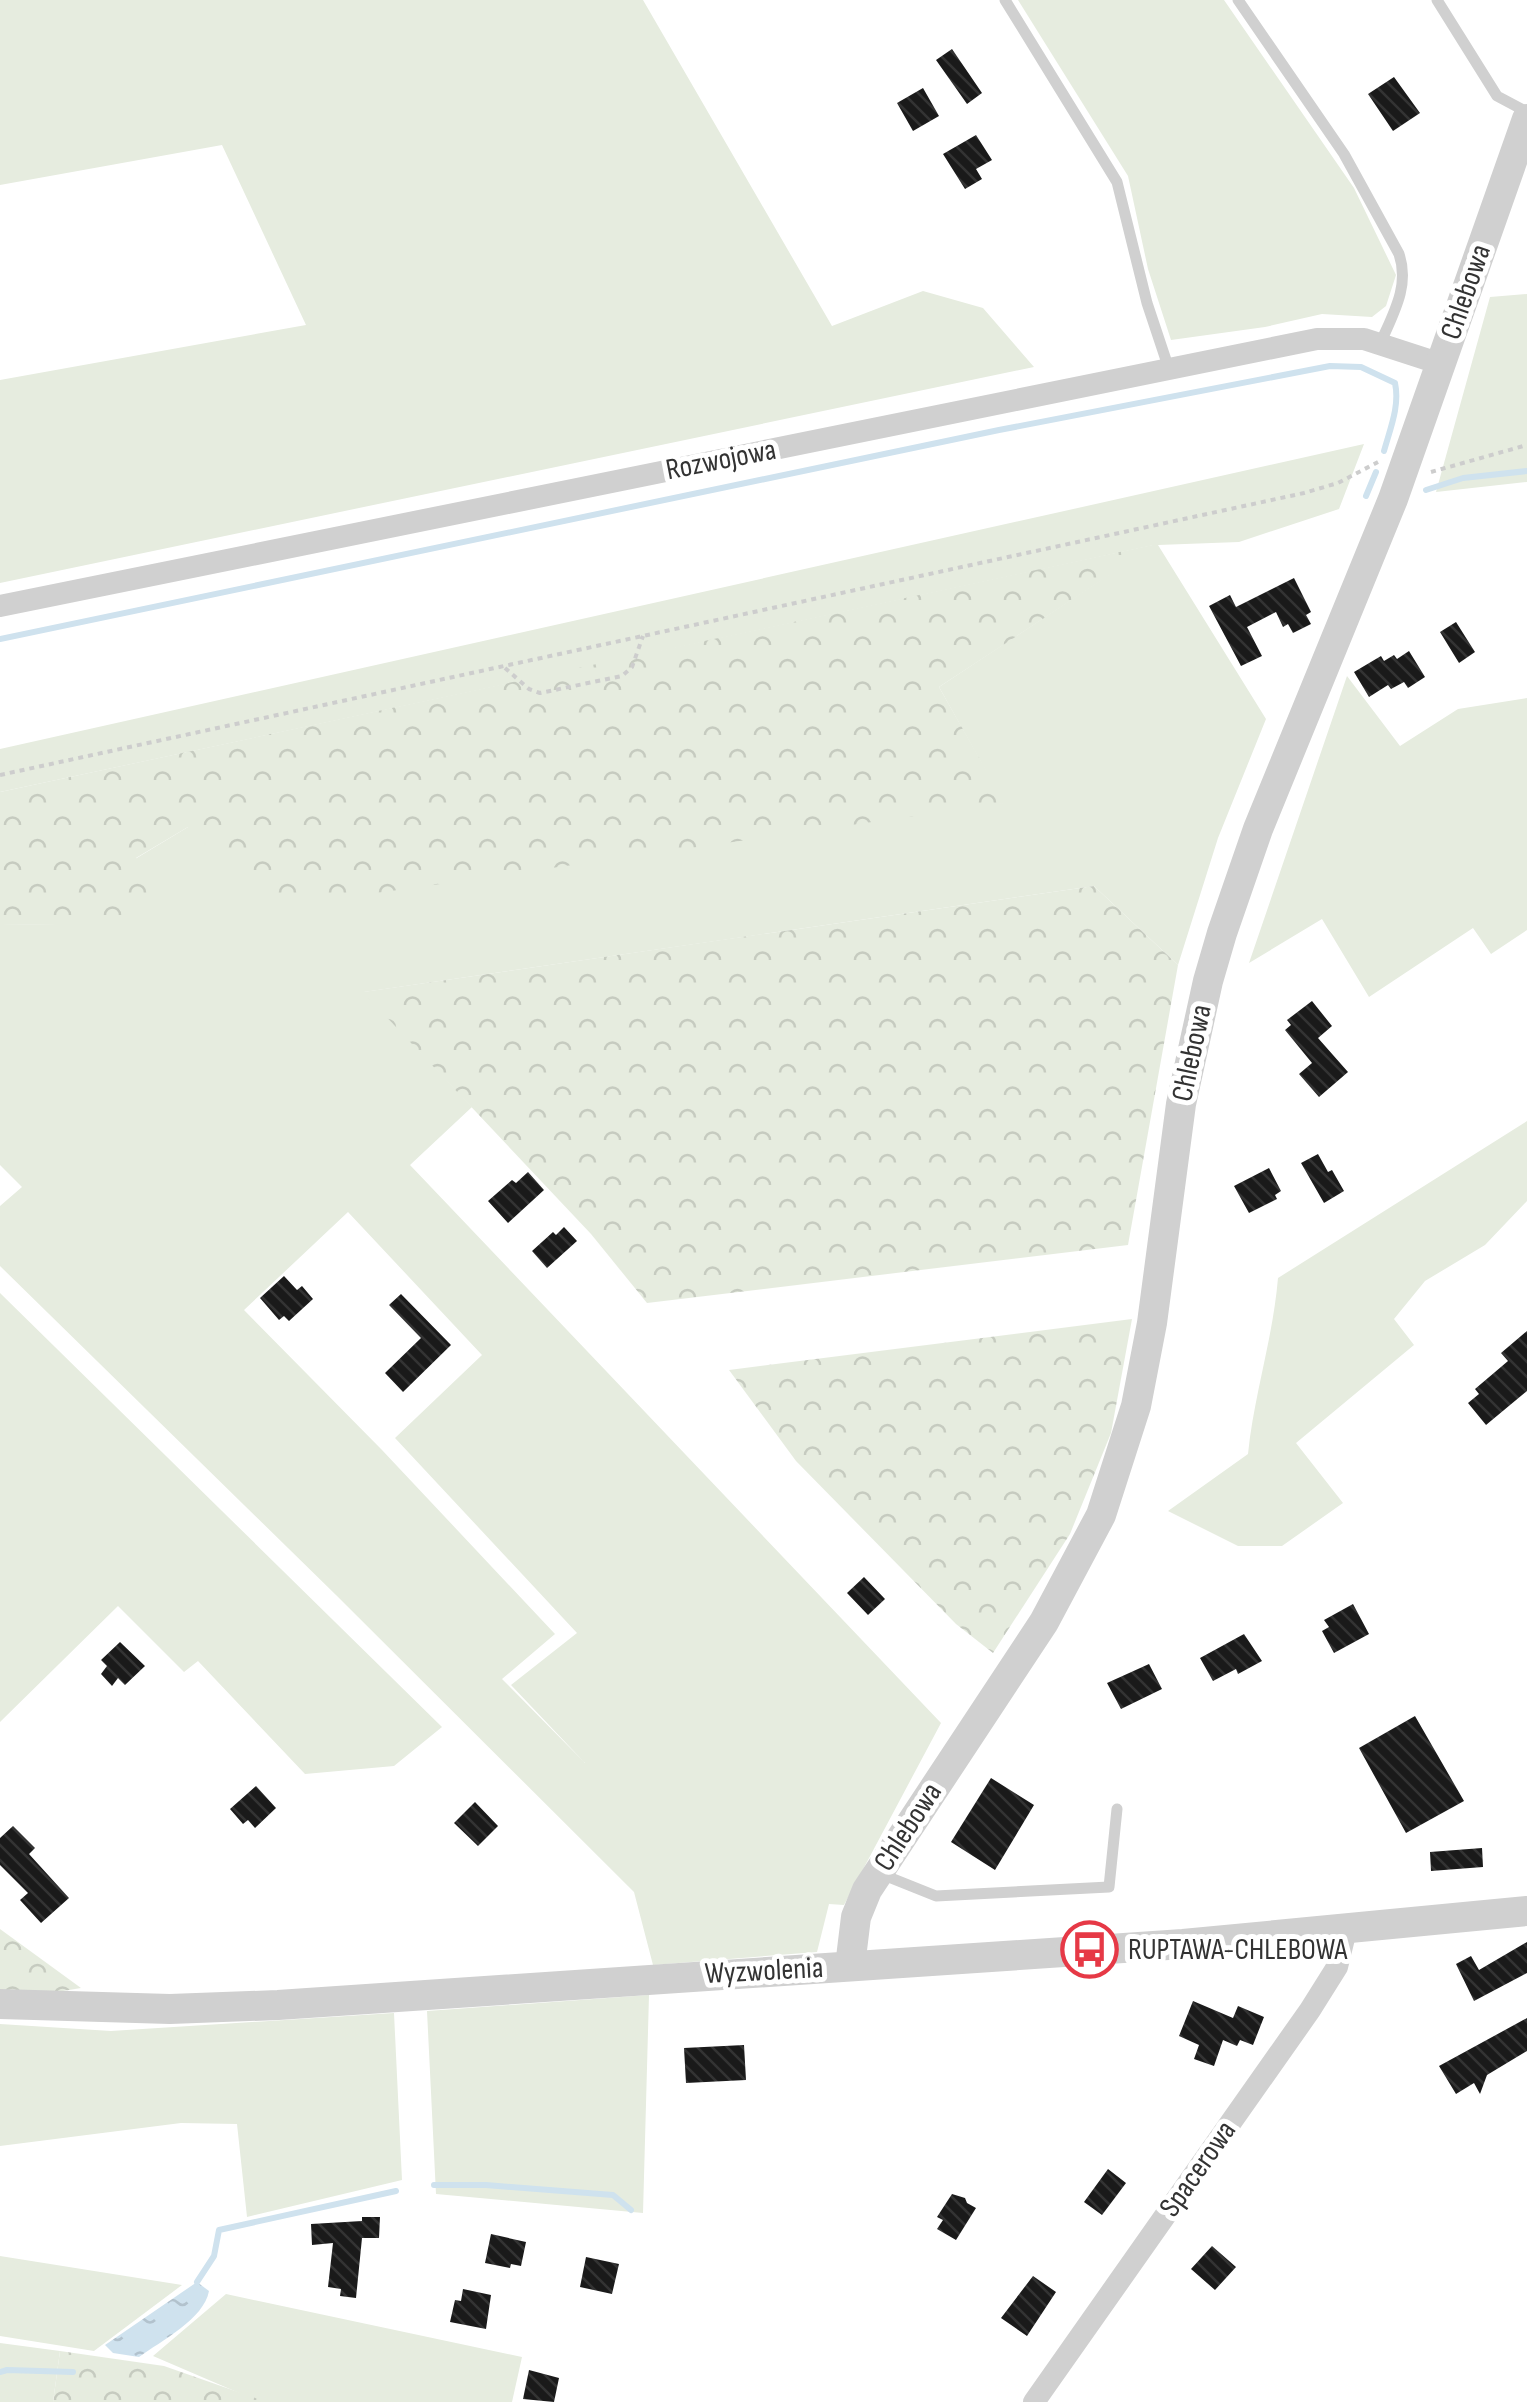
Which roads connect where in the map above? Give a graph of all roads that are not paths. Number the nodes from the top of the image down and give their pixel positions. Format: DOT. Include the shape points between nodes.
graph roads {
  1 [pos="1005,0"];
  2 [pos="1238,0"];
  3 [pos="1437,0"];
  4 [pos="1527,115"];
  5 [pos="1380,344"];
  6 [pos="1441,364"];
  7 [pos="1169,369"];
  8 [pos="0,606"];
  9 [pos="1117,1808"];
  10 [pos="877,1873"];
  11 [pos="1527,1911"];
  12 [pos="1346,1930"];
  13 [pos="850,1966"];
  14 [pos="0,2004"];
  15 [pos="1034,2402"];
  1 -- 7 [label="lane" via="1118,182"];
  2 -- 5 [label="lane" via="1344,154 1399,254 1403,287"];
  3 -- 4 [label="lane" via="1497,96"];
  4 -- 6 [label="street, Chlebowa"];
  5 -- 6 [label="street, Rozwojowa"];
  5 -- 7 [label="street, Rozwojowa" via="1317,339"];
  6 -- 10 [label="street, Chlebowa" via="1258,829 1212,965 1181,1104 1142,1382 1101,1515 1044,1622"];
  7 -- 8 [label="street, Rozwojowa"];
  9 -- 10 [label="lane" via="1109,1886 936,1896"];
  10 -- 13 [label="street, Chlebowa" via="856,1917"];
  11 -- 12 [label="street, Wyzwolenia"];
  12 -- 13 [label="street, Wyzwolenia"];
  12 -- 15 [label="street, Spacerowa" via="1337,1967 1310,2010"];
  13 -- 14 [label="street, Wyzwolenia" via="170,2009"];
}
